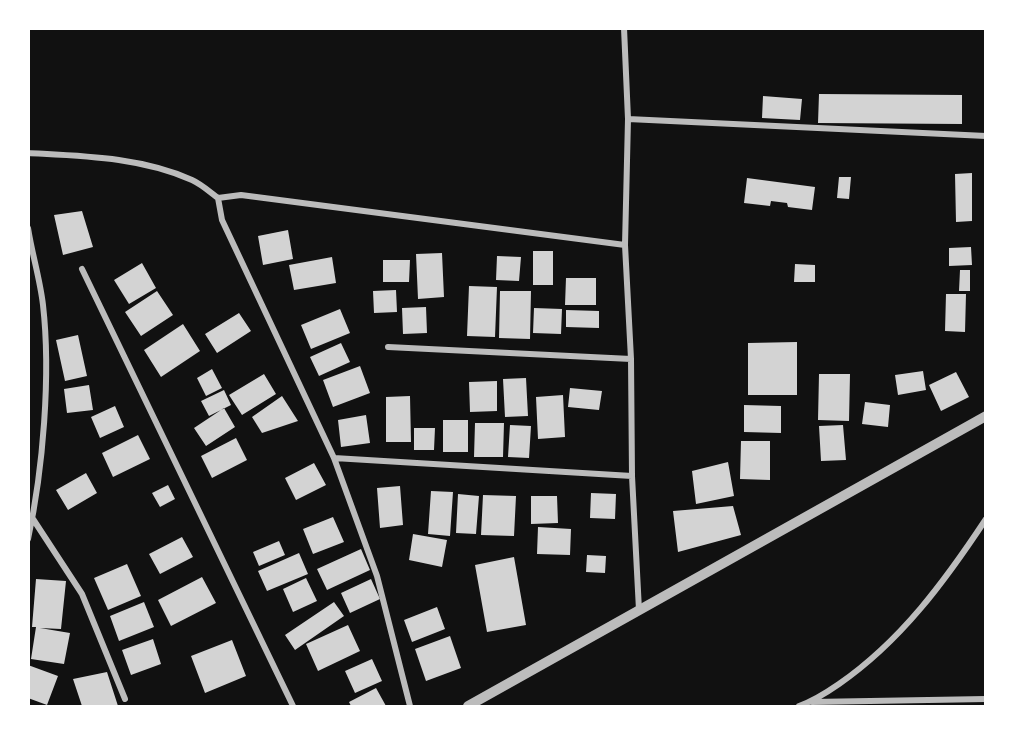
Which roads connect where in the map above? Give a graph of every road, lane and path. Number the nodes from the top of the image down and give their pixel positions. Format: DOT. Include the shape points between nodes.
graph roads {
  1 [pos="624,28"];
  2 [pos="628,119"];
  3 [pos="986,136"];
  4 [pos="28,153"];
  5 [pos="218,198"];
  6 [pos="28,228"];
  7 [pos="625,245"];
  8 [pos="82,269"];
  9 [pos="388,347"];
  10 [pos="632,359"];
  11 [pos="986,416"];
  12 [pos="334,458"];
  13 [pos="632,476"];
  14 [pos="33,519"];
  15 [pos="986,519"];
  16 [pos="28,539"];
  17 [pos="639,610"];
  18 [pos="125,699"];
  19 [pos="986,699"];
  20 [pos="812,702"];
  21 [pos="293,706"];
  22 [pos="410,706"];
  23 [pos="468,706"];
  24 [pos="799,706"];
  1 -- 2 [label="street"];
  2 -- 3 [label="street"];
  2 -- 7 [label="street"];
  4 -- 5 [label="street" via="94,156 160,169 193,180"];
  5 -- 7 [label="street" via="241,195"];
  5 -- 12 [label="street" via="222,220"];
  6 -- 14 [label="street" via="43,304 46,373"];
  7 -- 10 [label="street"];
  8 -- 21 [label="street"];
  9 -- 10 [label="street"];
  10 -- 13 [label="street"];
  11 -- 17 [label="street"];
  12 -- 13 [label="street"];
  12 -- 22 [label="street" via="377,576"];
  13 -- 17 [label="street"];
  14 -- 16 [label="street"];
  14 -- 18 [label="street" via="82,594"];
  15 -- 20 [label="street" via="956,565 893,640 854,674"];
  17 -- 23 [label="street"];
  19 -- 20 [label="street"];
  20 -- 24 [label="street"];
}
